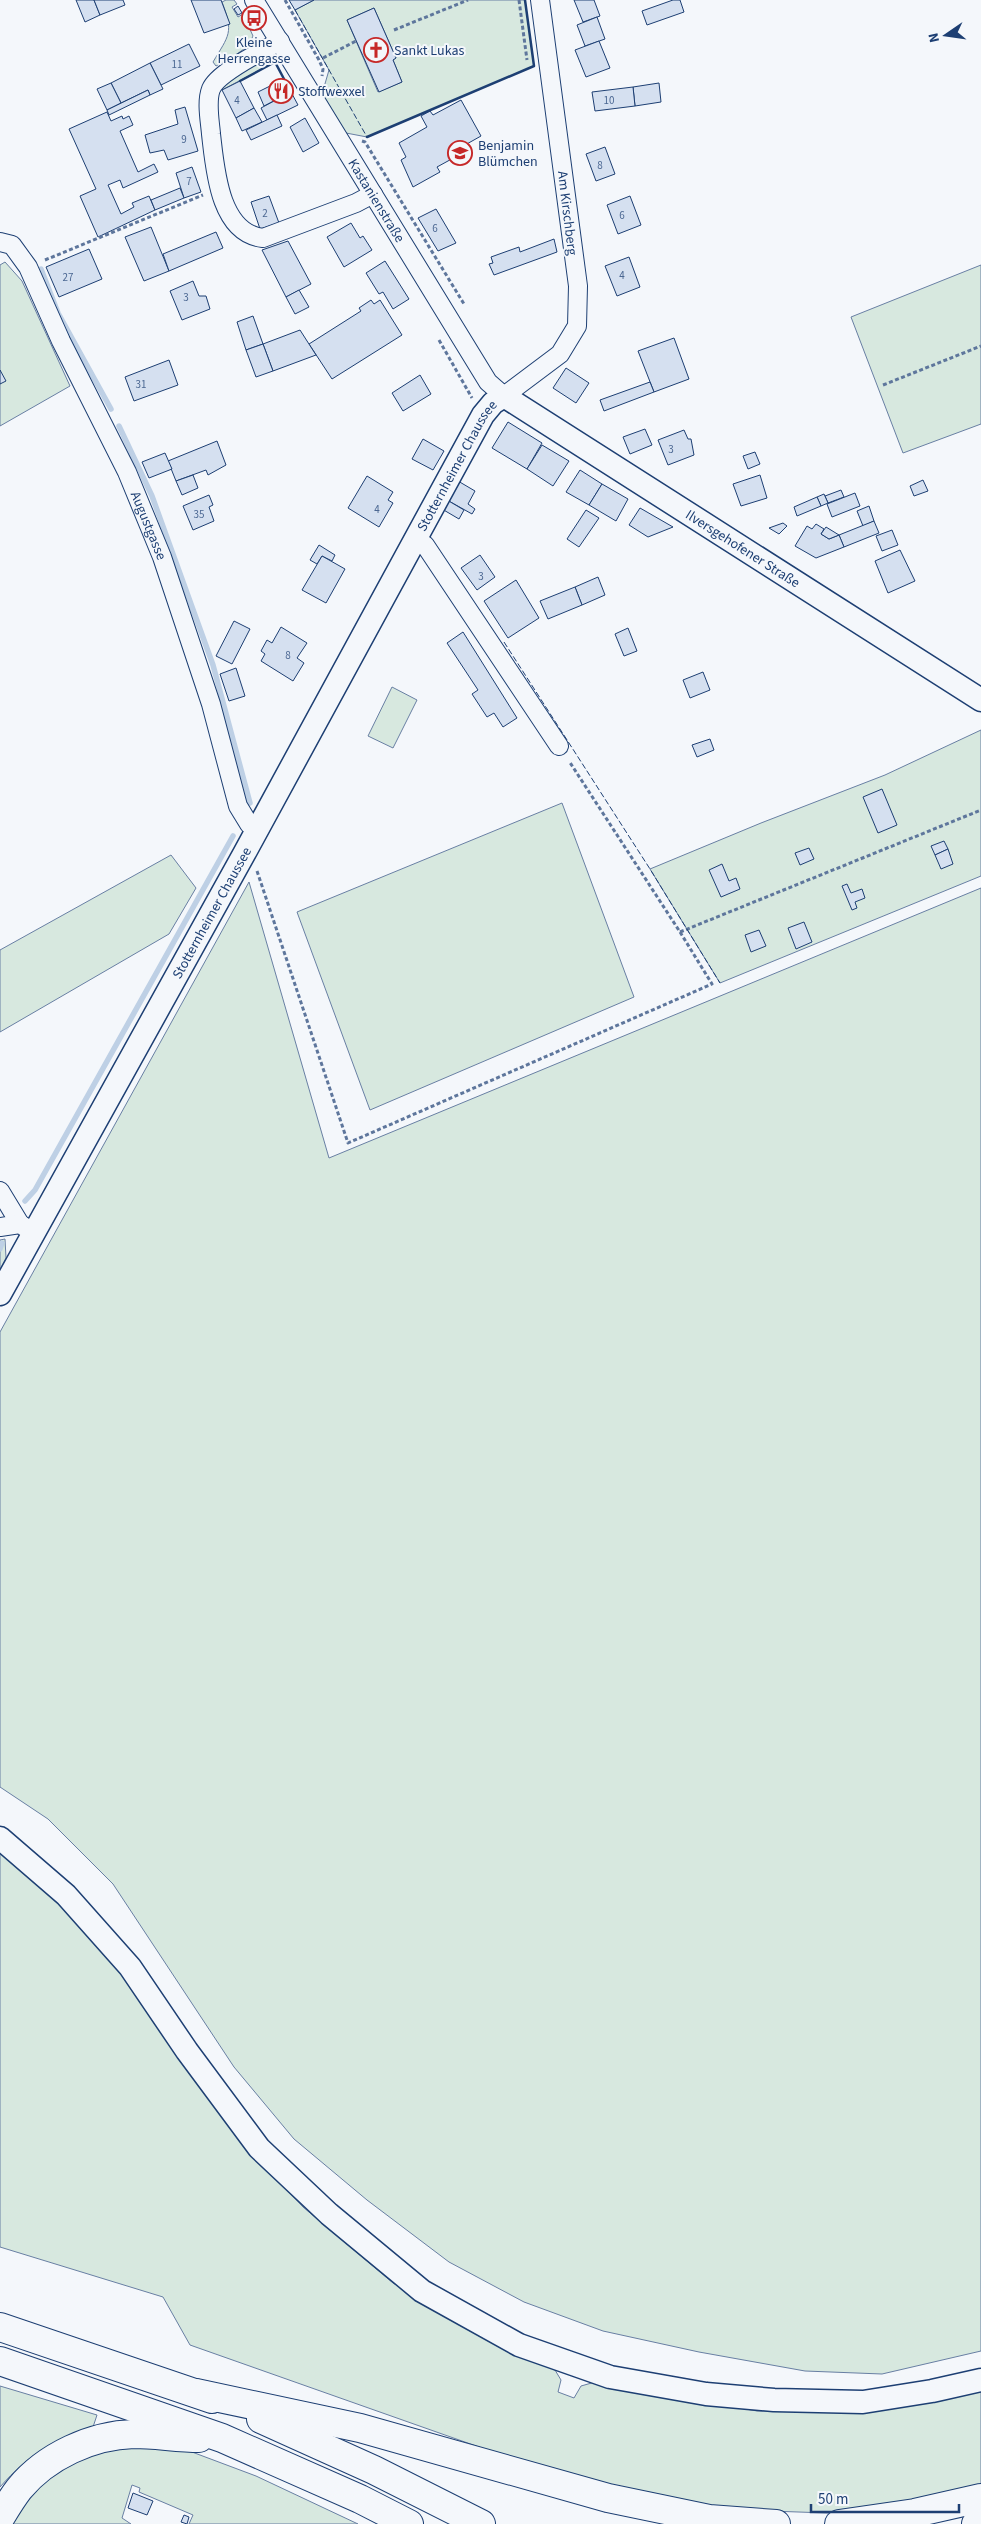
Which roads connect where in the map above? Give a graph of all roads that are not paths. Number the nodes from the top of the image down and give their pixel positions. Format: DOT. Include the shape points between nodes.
graph roads {
  1 [pos="254,0"];
  2 [pos="540,0"];
  3 [pos="280,42"];
  4 [pos="373,194"];
  5 [pos="0,242"];
  6 [pos="504,396"];
  7 [pos="416,540"];
  8 [pos="981,700"];
  9 [pos="559,746"];
  10 [pos="257,829"];
  11 [pos="0,1191"];
  12 [pos="0,1227"];
  13 [pos="26,1228"];
  14 [pos="3,1289"];
  15 [pos="0,1838"];
  16 [pos="0,2327"];
  17 [pos="0,2361"];
  18 [pos="981,2380"];
  19 [pos="196,2393"];
  20 [pos="222,2438"];
  21 [pos="981,2498"];
  22 [pos="0,2518"];
  23 [pos="981,2522"];
  24 [pos="409,2524"];
  25 [pos="481,2524"];
  26 [pos="776,2524"];
  27 [pos="838,2524"];
  28 [pos="976,2524"];
  1 -- 3 [label="street, Kastanienstraße"];
  2 -- 6 [label="street, Am Kirschberg" via="578,286 577,326 560,354"];
  3 -- 4 [label="street, Kastanienstraße"];
  3 -- 4 [label="street" via="220,78 212,88 210,124 219,192 233,219 254,237 263,238"];
  4 -- 6 [label="street, Kastanienstraße" via="488,382"];
  5 -- 10 [label="street, Augustgasse" via="12,245 28,267 127,472 162,557 211,704 238,806 249,824"];
  6 -- 7 [label="street, Stotternheimer Chaussee" via="483,415"];
  6 -- 8 [label="street, Ilversgehofener Straße"];
  7 -- 9 [label="street, Stotternheimer Chaussee" via="425,545"];
  7 -- 10 [label="street, Stotternheimer Chaussee"];
  10 -- 13 [label="street, Stotternheimer Chaussee"];
  11 -- 13 [label="street"];
  12 -- 13 [label="street"];
  13 -- 14 [label="street, Stotternheimer Chaussee"];
  15 -- 18 [label="street" via="66,1895 130,1967 259,2148 329,2214 422,2291 519,2345 610,2377 706,2394 774,2400 863,2402"];
  16 -- 19 [label="highway"];
  17 -- 20 [label="highway"];
  19 -- 25 [label="highway" via="306,2439"];
  19 -- 26 [label="highway" via="360,2428 608,2498 709,2519"];
  20 -- 22 [label="highway" via="134,2434 74,2448 49,2461 20,2488"];
  20 -- 24 [label="highway"];
  21 -- 27 [label="highway" via="915,2513"];
  23 -- 28 [label="highway"];
}
